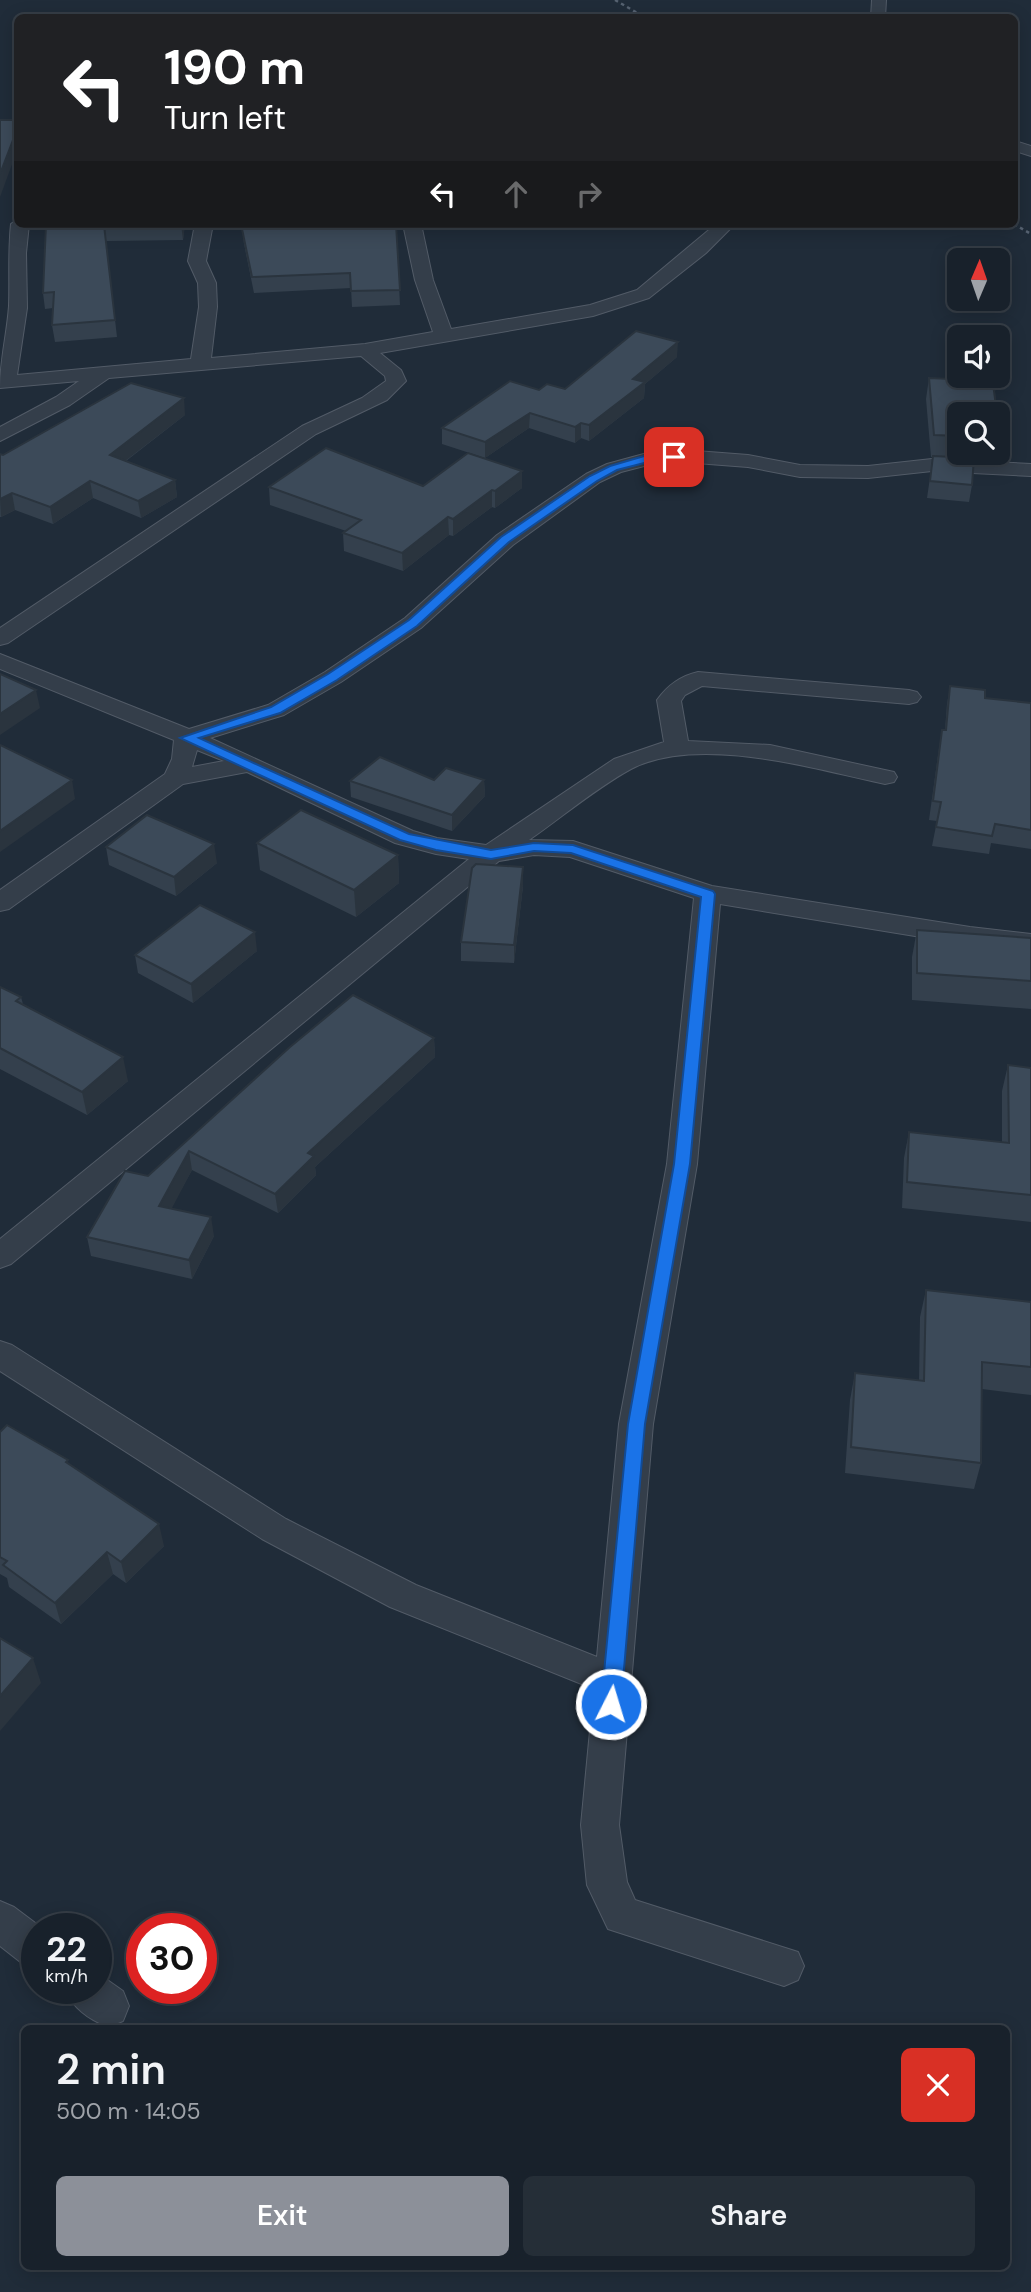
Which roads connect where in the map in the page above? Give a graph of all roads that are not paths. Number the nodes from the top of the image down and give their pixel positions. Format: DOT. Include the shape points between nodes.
graph roads {
  1 [pos="20,228"];
  2 [pos="203,228"];
  3 [pos="413,228"];
  4 [pos="722,228"];
  5 [pos="444,337"];
  6 [pos="365,350"];
  7 [pos="200,366"];
  8 [pos="103,373"];
  9 [pos="3,382"];
  10 [pos="0,435"];
  11 [pos="1031,470"];
  12 [pos="0,638"];
  13 [pos="0,661"];
  14 [pos="909,697"];
  15 [pos="186,738"];
  16 [pos="677,749"];
  17 [pos="249,764"];
  18 [pos="885,776"];
  19 [pos="174,778"];
  20 [pos="491,855"];
  21 [pos="708,894"];
  22 [pos="0,903"];
  23 [pos="1031,943"];
  24 [pos="0,1255"];
  25 [pos="0,1354"];
  26 [pos="613,1680"];
  27 [pos="0,1921"];
  28 [pos="21,1937"];
  29 [pos="784,1966"];
  1 -- 9 [label="street" via="18,308"];
  2 -- 7 [label="street" via="197,261 207,284 208,307"];
  3 -- 5 [label="street" via="424,280"];
  4 -- 5 [label="street" via="642,295 593,310"];
  5 -- 6 [label="street"];
  6 -- 7 [label="street"];
  6 -- 12 [label="street" via="394,374 393,386 320,422"];
  7 -- 8 [label="street"];
  8 -- 9 [label="street"];
  8 -- 10 [label="street"];
  11 -- 15 [label="street" via="932,465 868,472 800,471 696,457 651,458 614,468 505,540 413,623 332,677 275,710"];
  13 -- 15 [label="street"];
  14 -- 16 [label="street" via="698,679 669,700"];
  15 -- 17 [label="street"];
  15 -- 19 [label="street" via="184,759"];
  16 -- 18 [label="street" via="770,752"];
  16 -- 20 [label="street" via="664,749 624,764"];
  17 -- 19 [label="street"];
  17 -- 20 [label="street" via="404,837"];
  19 -- 22 [label="street"];
  20 -- 21 [label="street" via="534,847 573,849"];
  20 -- 24 [label="street"];
  21 -- 23 [label="street"];
  21 -- 26 [label="street" via="682,1164 636,1424"];
  25 -- 26 [label="street" via="274,1529 403,1595"];
  26 -- 29 [label="street" via="600,1825 607,1885 622,1915"];
  27 -- 28 [label="street"];
}
